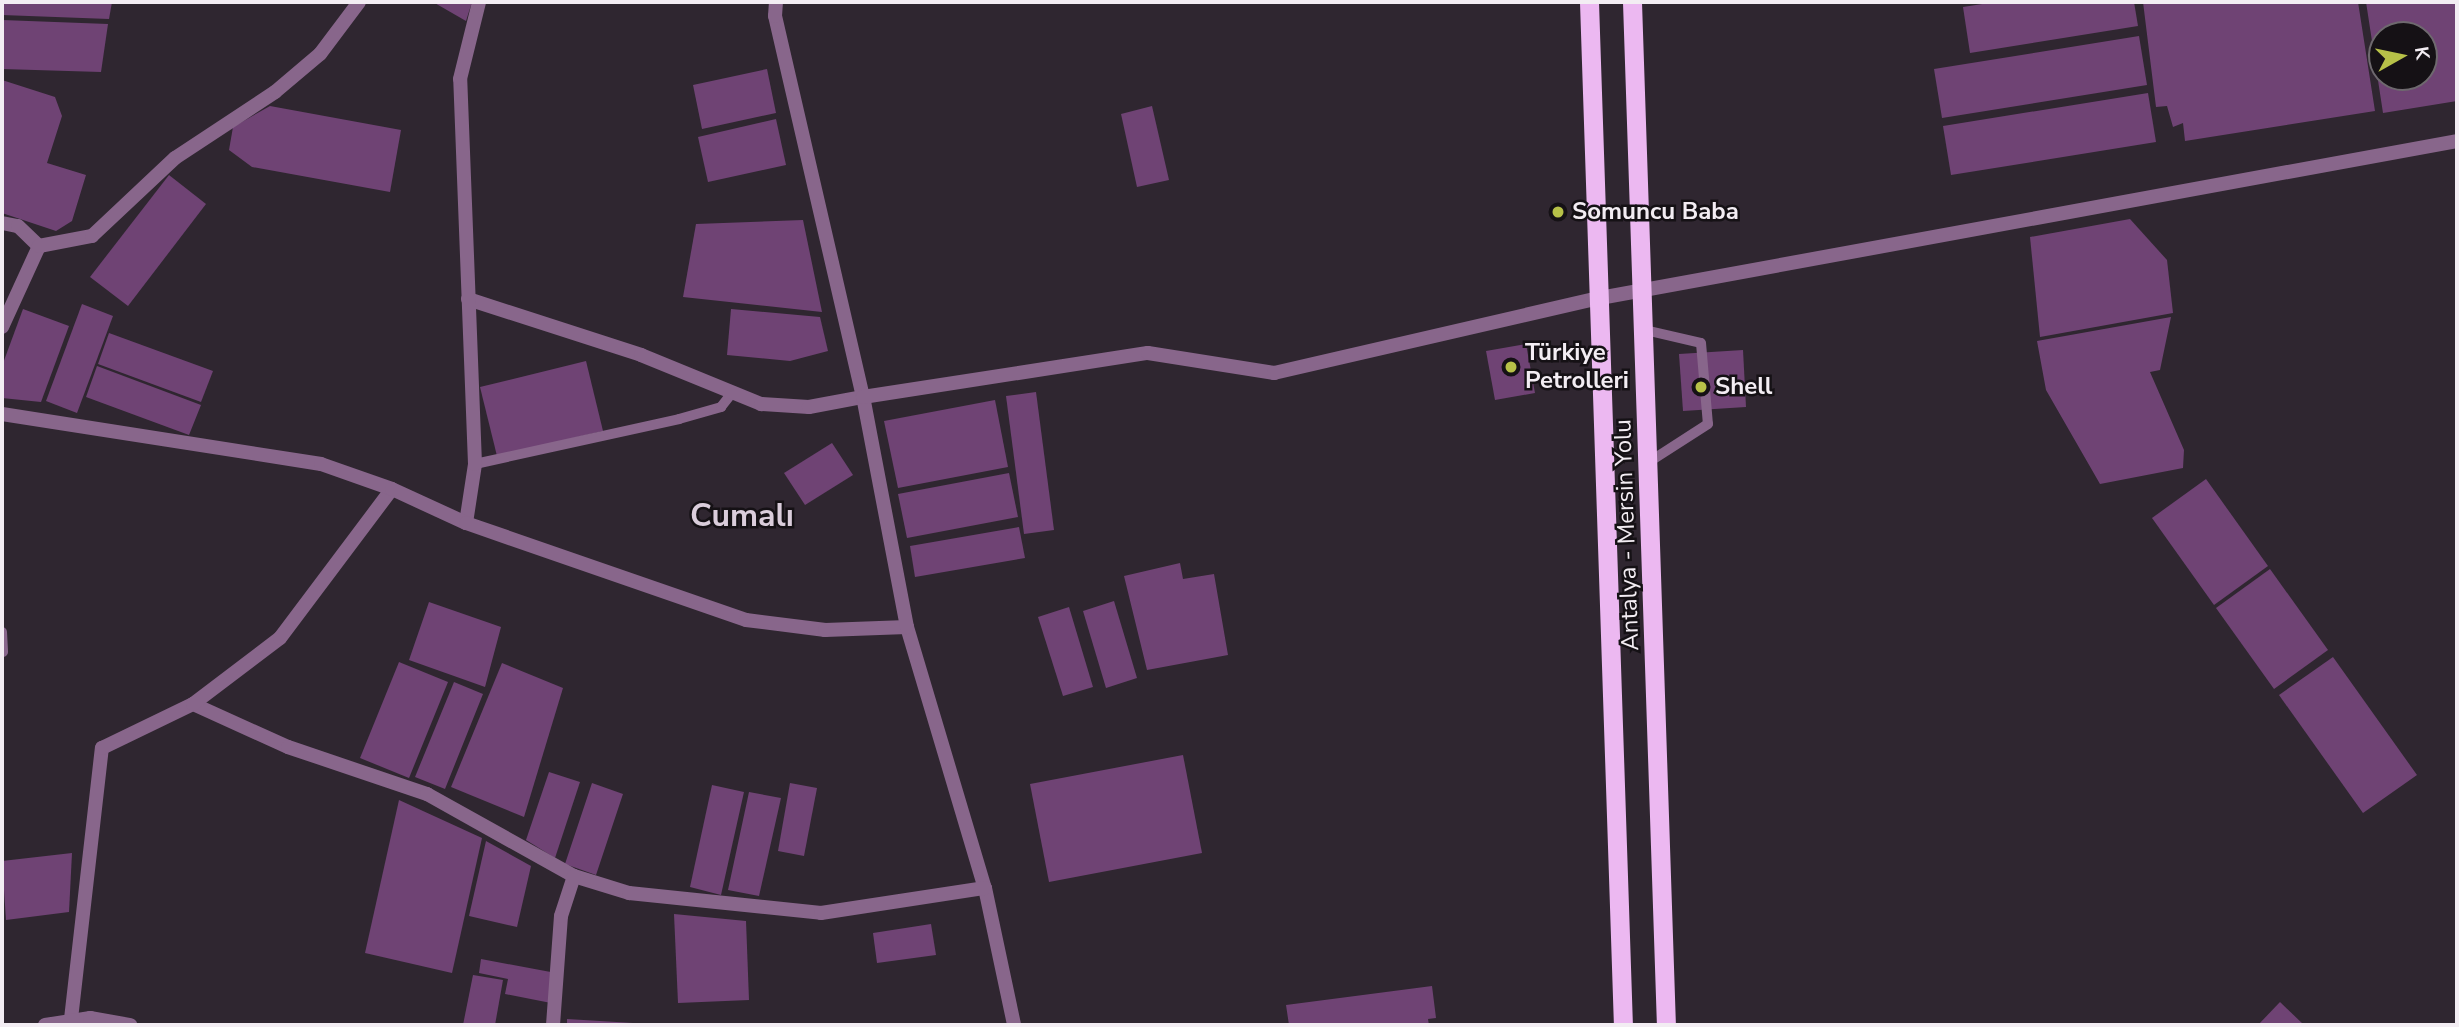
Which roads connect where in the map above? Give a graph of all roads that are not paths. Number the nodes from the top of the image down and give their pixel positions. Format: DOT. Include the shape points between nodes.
graph roads {
  1 [pos="359,2"];
  2 [pos="479,2"];
  3 [pos="776,2"];
  4 [pos="1589,2"];
  5 [pos="1632,2"];
  6 [pos="2457,141"];
  7 [pos="2,223"];
  8 [pos="39,246"];
  9 [pos="1643,291"];
  10 [pos="1600,298"];
  11 [pos="468,299"];
  12 [pos="2,327"];
  13 [pos="1645,330"];
  14 [pos="731,394"];
  15 [pos="863,397"];
  16 [pos="2,414"];
  17 [pos="1649,462"];
  18 [pos="475,464"];
  19 [pos="392,489"];
  20 [pos="466,523"];
  21 [pos="907,626"];
  22 [pos="2,632"];
  23 [pos="3,652"];
  24 [pos="193,704"];
  25 [pos="574,876"];
  26 [pos="985,888"];
  27 [pos="71,1019"];
  28 [pos="45,1025"];
  29 [pos="130,1025"];
  30 [pos="553,1025"];
  31 [pos="1014,1025"];
  32 [pos="1623,1025"];
  33 [pos="1667,1025"];
  1 -- 8 [label="street" via="320,54 275,92 175,158 92,236"];
  2 -- 11 [label="street" via="460,79"];
  3 -- 15 [label="street" via="775,16"];
  4 -- 10 [label="highway, Antalya - Mersin Yolu"];
  5 -- 9 [label="highway, Antalya - Mersin Yolu"];
  6 -- 9 [label="street"];
  7 -- 8 [label="street" via="18,226"];
  8 -- 12 [label="street"];
  9 -- 10 [label="street"];
  9 -- 13 [label="highway, Antalya - Mersin Yolu"];
  10 -- 15 [label="street" via="1274,373 1148,353"];
  10 -- 32 [label="highway, Antalya - Mersin Yolu"];
  11 -- 14 [label="street" via="641,355"];
  11 -- 18 [label="street"];
  13 -- 17 [label="highway, Antalya - Mersin Yolu"];
  13 -- 17 [label="lane" via="1701,343 1708,424"];
  14 -- 15 [label="street" via="785,407"];
  14 -- 18 [label="lane" via="721,407 679,419"];
  15 -- 21 [label="street"];
  16 -- 19 [label="street" via="282,455"];
  17 -- 33 [label="highway, Antalya - Mersin Yolu"];
  18 -- 20 [label="street"];
  19 -- 20 [label="street"];
  19 -- 24 [label="street" via="280,638"];
  20 -- 21 [label="street" via="746,620 825,630"];
  21 -- 26 [label="street"];
  22 -- 23 [label="lane"];
  24 -- 25 [label="street" via="288,747 428,794"];
  24 -- 27 [label="street" via="102,748"];
  25 -- 26 [label="street" via="629,892 789,912 857,910"];
  25 -- 30 [label="street" via="561,916"];
  26 -- 31 [label="street"];
  27 -- 28 [label="street"];
  27 -- 29 [label="street"];
}
